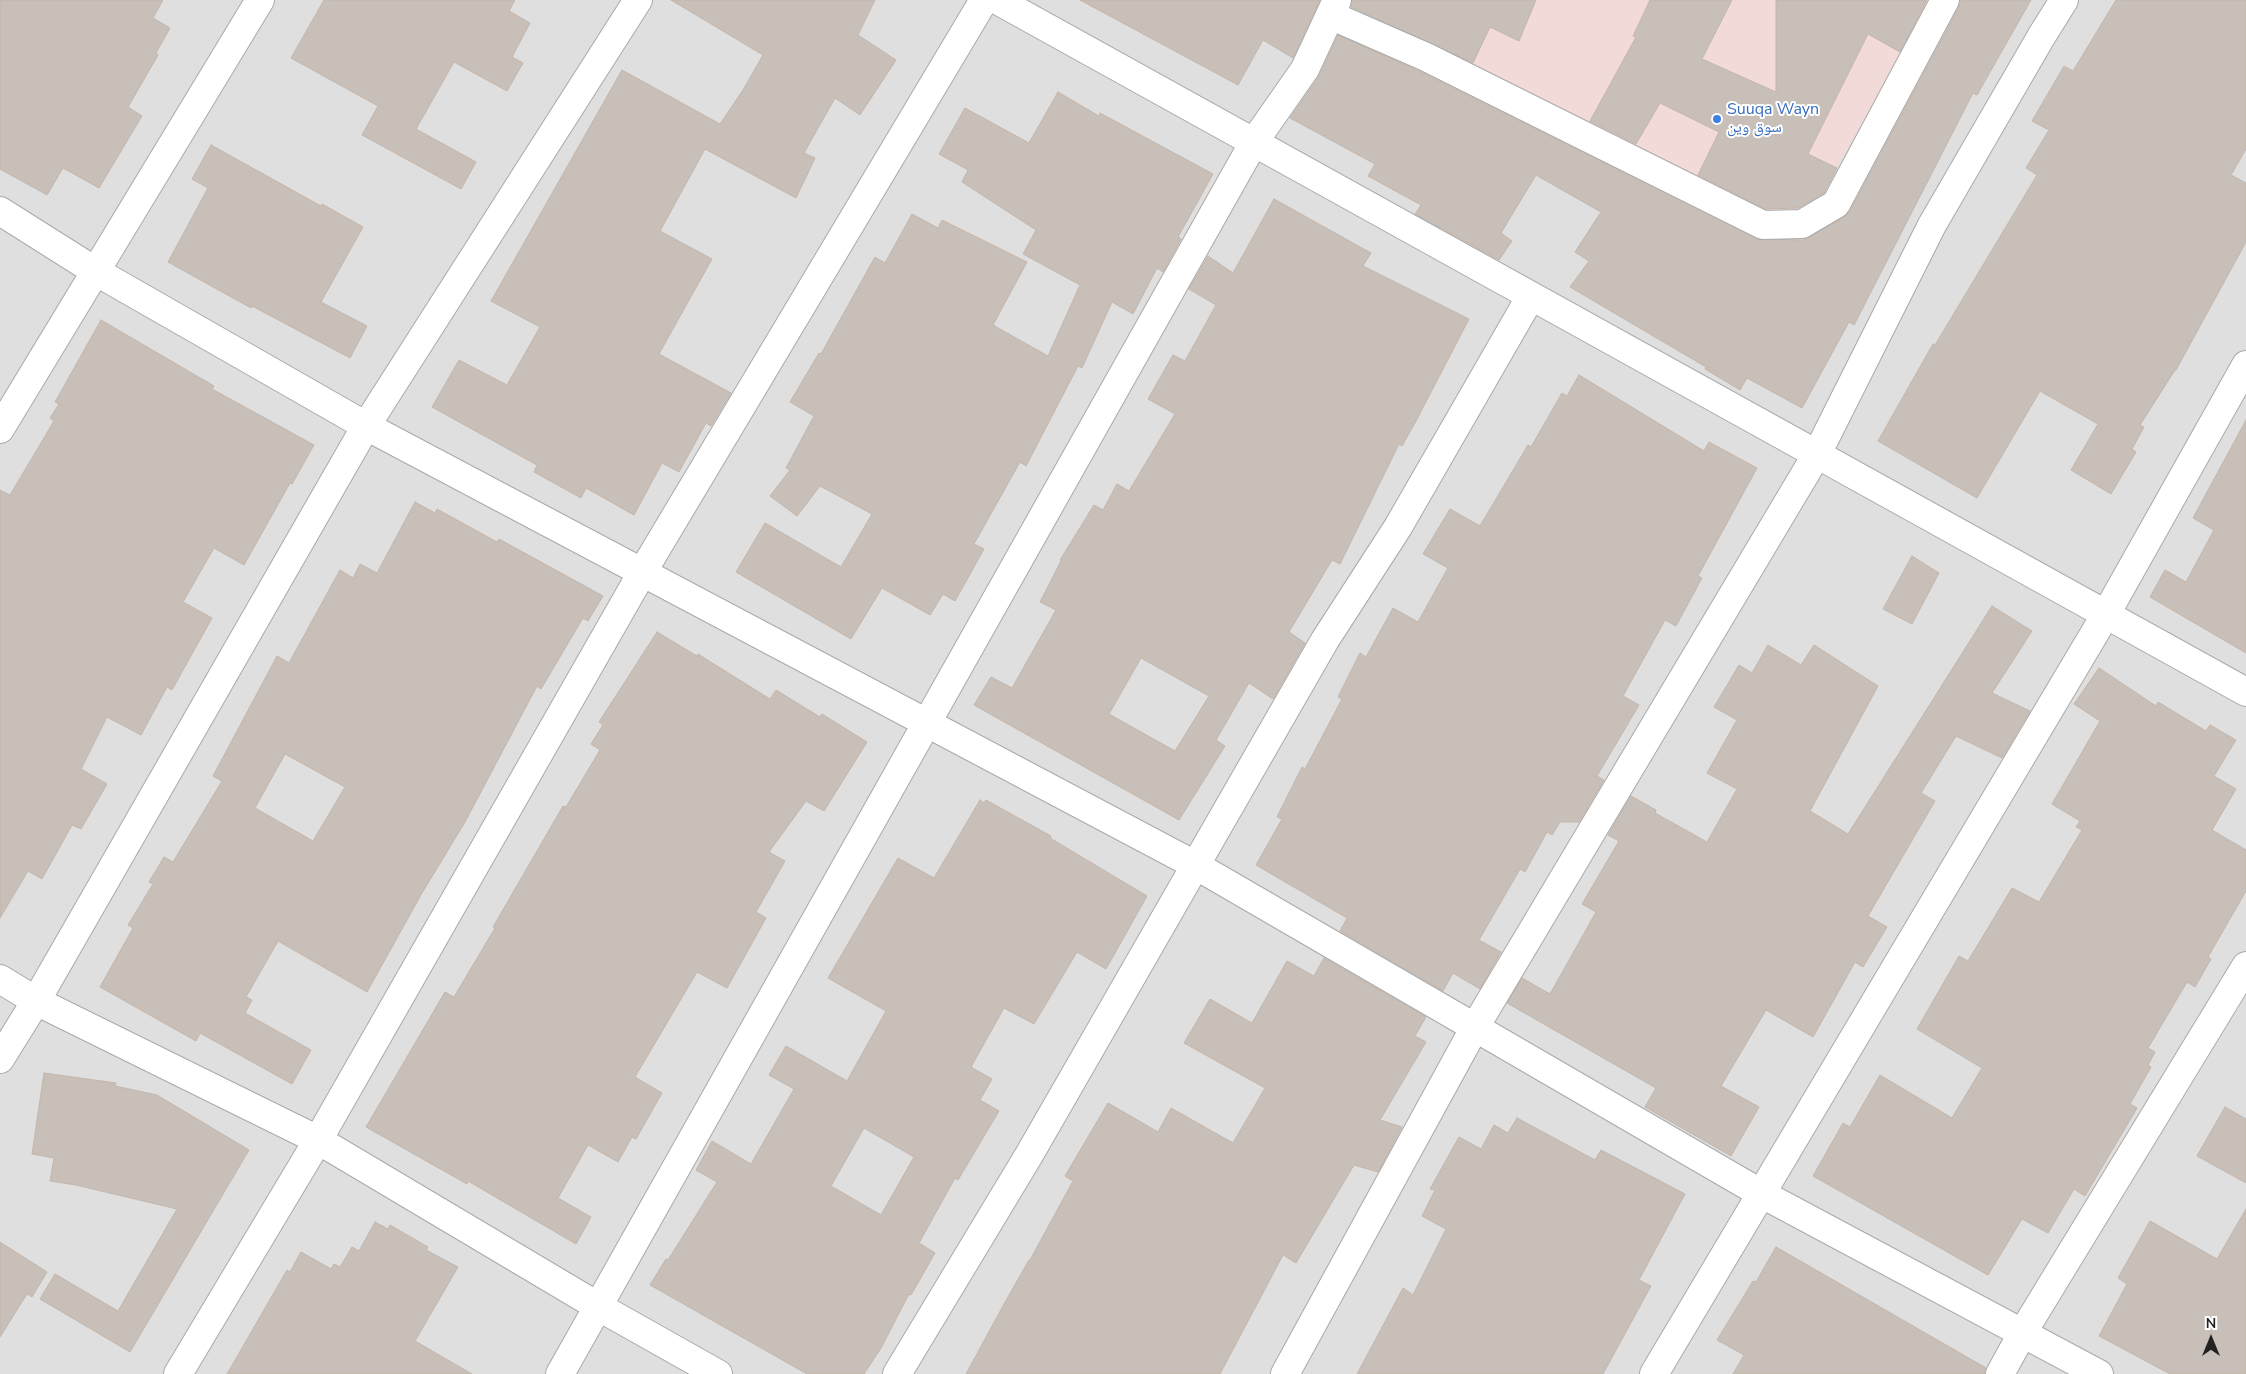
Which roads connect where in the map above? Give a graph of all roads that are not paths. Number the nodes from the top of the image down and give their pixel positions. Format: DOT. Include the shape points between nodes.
graph roads {
  1 [pos="260,0"];
  2 [pos="638,0"];
  3 [pos="984,0"];
  4 [pos="997,0"];
  5 [pos="1945,0"];
  6 [pos="2064,0"];
  7 [pos="1334,8"];
  8 [pos="1254,142"];
  9 [pos="0,211"];
  10 [pos="95,272"];
  11 [pos="1531,296"];
  12 [pos="2246,364"];
  13 [pos="366,426"];
  14 [pos="0,429"];
  15 [pos="1817,454"];
  16 [pos="643,571"];
  17 [pos="2106,614"];
  18 [pos="2246,692"];
  19 [pos="928,724"];
  20 [pos="1195,865"];
  21 [pos="2246,966"];
  22 [pos="0,979"];
  23 [pos="36,1001"];
  24 [pos="1475,1027"];
  25 [pos="0,1059"];
  26 [pos="318,1140"];
  27 [pos="1762,1194"];
  28 [pos="598,1308"];
  29 [pos="2024,1332"];
  30 [pos="178,1374"];
  31 [pos="560,1374"];
  32 [pos="718,1374"];
  33 [pos="897,1374"];
  34 [pos="1285,1374"];
  35 [pos="1654,1374"];
  36 [pos="2000,1374"];
  37 [pos="2099,1374"];
  1 -- 10 [label="street"];
  2 -- 13 [label="street"];
  3 -- 16 [label="street"];
  4 -- 8 [label="street"];
  5 -- 7 [label="street" via="1836,204 1802,224 1763,226"];
  6 -- 15 [label="street" via="1932,226"];
  7 -- 8 [label="street" via="1305,69"];
  8 -- 11 [label="street"];
  8 -- 19 [label="street"];
  9 -- 10 [label="street"];
  10 -- 13 [label="street"];
  10 -- 14 [label="street"];
  11 -- 15 [label="street"];
  11 -- 20 [label="street" via="1398,527 1325,640"];
  12 -- 17 [label="street"];
  13 -- 16 [label="street"];
  13 -- 23 [label="street"];
  15 -- 17 [label="street"];
  15 -- 24 [label="street"];
  16 -- 19 [label="street"];
  16 -- 26 [label="street"];
  17 -- 18 [label="street"];
  17 -- 27 [label="street"];
  19 -- 20 [label="street"];
  19 -- 28 [label="street"];
  20 -- 24 [label="street"];
  20 -- 33 [label="street" via="1029,1155"];
  21 -- 29 [label="street"];
  22 -- 23 [label="street"];
  23 -- 25 [label="street"];
  23 -- 26 [label="street"];
  24 -- 27 [label="street"];
  24 -- 34 [label="street"];
  26 -- 28 [label="street"];
  26 -- 30 [label="street"];
  27 -- 29 [label="street"];
  27 -- 35 [label="street"];
  28 -- 31 [label="street"];
  28 -- 32 [label="street"];
  29 -- 36 [label="street"];
  29 -- 37 [label="street"];
}
